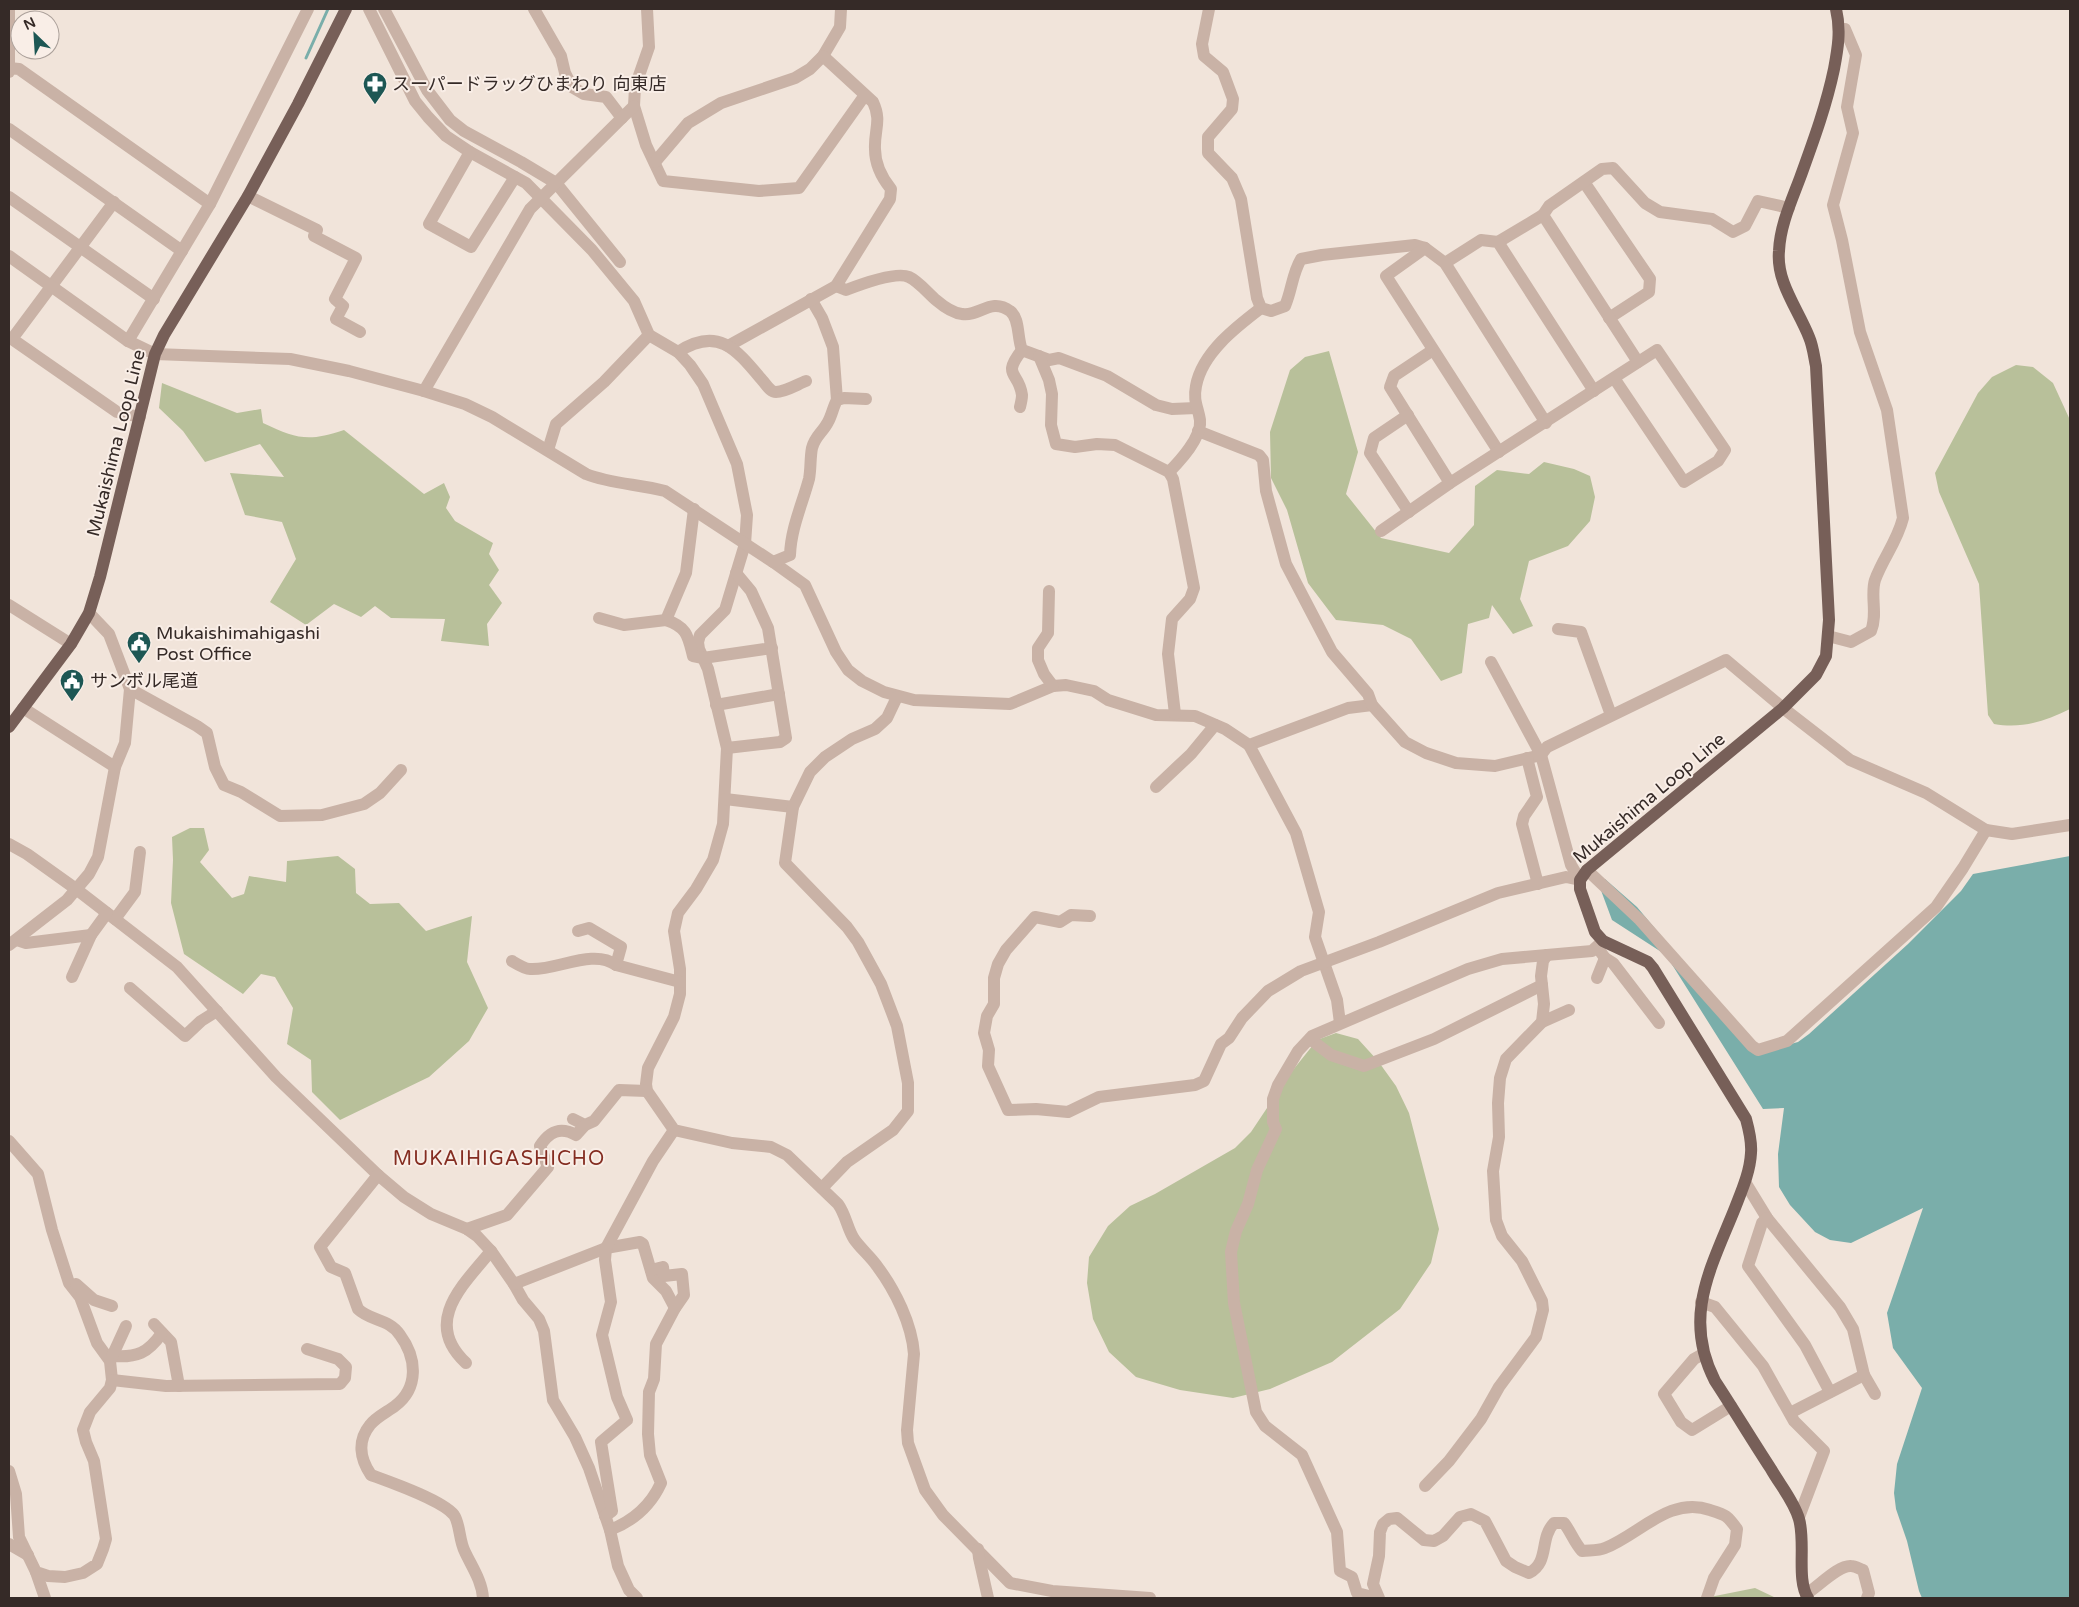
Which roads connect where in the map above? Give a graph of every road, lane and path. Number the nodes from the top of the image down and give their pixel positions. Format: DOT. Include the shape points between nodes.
graph roads {
  1 [pos="9,9"];
  2 [pos="308,9"];
  3 [pos="346,9"];
  4 [pos="370,9"];
  5 [pos="384,9"];
  6 [pos="534,9"];
  7 [pos="647,9"];
  8 [pos="841,9"];
  9 [pos="1209,9"];
  10 [pos="1836,9"];
  11 [pos="1839,29"];
  12 [pos="823,56"];
  13 [pos="9,68"];
  14 [pos="9,72"];
  15 [pos="865,95"];
  16 [pos="634,106"];
  17 [pos="622,118"];
  18 [pos="9,130"];
  19 [pos="470,152"];
  20 [pos="655,162"];
  21 [pos="514,177"];
  22 [pos="1584,182"];
  23 [pos="556,183"];
  24 [pos="248,196"];
  25 [pos="9,197"];
  26 [pos="540,198"];
  27 [pos="114,202"];
  28 [pos="210,204"];
  29 [pos="1788,208"];
  30 [pos="1543,215"];
  31 [pos="1498,242"];
  32 [pos="80,247"];
  33 [pos="1425,248"];
  34 [pos="182,251"];
  35 [pos="9,256"];
  36 [pos="620,262"];
  37 [pos="1445,263"];
  38 [pos="836,286"];
  39 [pos="53,287"];
  40 [pos="154,299"];
  41 [pos="811,299"];
  42 [pos="1261,308"];
  43 [pos="1609,318"];
  44 [pos="360,332"];
  45 [pos="650,335"];
  46 [pos="128,341"];
  47 [pos="728,346"];
  48 [pos="1022,350"];
  49 [pos="1433,350"];
  50 [pos="678,352"];
  51 [pos="155,354"];
  52 [pos="1039,356"];
  53 [pos="1638,362"];
  54 [pos="1614,378"];
  55 [pos="806,381"];
  56 [pos="424,391"];
  57 [pos="1594,391"];
  58 [pos="866,399"];
  59 [pos="837,400"];
  60 [pos="1020,407"];
  61 [pos="1196,408"];
  62 [pos="1408,415"];
  63 [pos="140,417"];
  64 [pos="1546,422"];
  65 [pos="1198,431"];
  66 [pos="548,450"];
  67 [pos="1499,452"];
  68 [pos="1170,472"];
  69 [pos="1450,483"];
  70 [pos="694,509"];
  71 [pos="1409,512"];
  72 [pos="1381,531"];
  73 [pos="745,544"];
  74 [pos="773,562"];
  75 [pos="736,573"];
  76 [pos="1049,591"];
  77 [pos="9,605"];
  78 [pos="89,614"];
  79 [pos="599,618"];
  80 [pos="666,620"];
  81 [pos="1558,628"];
  82 [pos="1828,636"];
  83 [pos="71,644"];
  84 [pos="772,648"];
  85 [pos="703,658"];
  86 [pos="1491,662"];
  87 [pos="1052,686"];
  88 [pos="130,689"];
  89 [pos="779,694"];
  90 [pos="897,697"];
  91 [pos="716,705"];
  92 [pos="1372,705"];
  93 [pos="23,708"];
  94 [pos="1783,708"];
  95 [pos="1174,714"];
  96 [pos="1611,715"];
  97 [pos="1215,724"];
  98 [pos="9,727"];
  99 [pos="1249,745"];
  100 [pos="726,748"];
  101 [pos="1541,755"];
  102 [pos="1527,758"];
  103 [pos="115,767"];
  104 [pos="401,770"];
  105 [pos="1156,787"];
  106 [pos="725,798"];
  107 [pos="793,807"];
  108 [pos="2070,824"];
  109 [pos="1986,830"];
  110 [pos="9,844"];
  111 [pos="140,852"];
  112 [pos="1583,875"];
  113 [pos="1538,884"];
  114 [pos="76,889"];
  115 [pos="111,916"];
  116 [pos="1090,916"];
  117 [pos="578,931"];
  118 [pos="92,935"];
  119 [pos="13,942"];
  120 [pos="1600,944"];
  121 [pos="1547,955"];
  122 [pos="1605,958"];
  123 [pos="512,961"];
  124 [pos="1324,962"];
  125 [pos="616,965"];
  126 [pos="72,977"];
  127 [pos="1597,978"];
  128 [pos="680,982"];
  129 [pos="1542,985"];
  130 [pos="130,988"];
  131 [pos="1569,1010"];
  132 [pos="217,1011"];
  133 [pos="1542,1022"];
  134 [pos="1340,1023"];
  135 [pos="1659,1023"];
  136 [pos="1310,1039"];
  137 [pos="647,1091"];
  138 [pos="573,1118"];
  139 [pos="585,1125"];
  140 [pos="674,1130"];
  141 [pos="9,1141"];
  142 [pos="378,1175"];
  143 [pos="1745,1182"];
  144 [pos="822,1188"];
  145 [pos="1767,1218"];
  146 [pos="467,1229"];
  147 [pos="606,1248"];
  148 [pos="491,1251"];
  149 [pos="651,1270"];
  150 [pos="69,1283"];
  151 [pos="514,1284"];
  152 [pos="1701,1302"];
  153 [pos="112,1306"];
  154 [pos="675,1308"];
  155 [pos="126,1326"];
  156 [pos="307,1349"];
  157 [pos="1704,1354"];
  158 [pos="111,1359"];
  159 [pos="466,1363"];
  160 [pos="1864,1375"];
  161 [pos="112,1380"];
  162 [pos="179,1386"];
  163 [pos="1830,1392"];
  164 [pos="1875,1394"];
  165 [pos="1731,1406"];
  166 [pos="1790,1412"];
  167 [pos="9,1471"];
  168 [pos="1425,1486"];
  169 [pos="605,1516"];
  170 [pos="1799,1517"];
  171 [pos="610,1530"];
  172 [pos="9,1544"];
  173 [pos="978,1549"];
  174 [pos="28,1555"];
  175 [pos="36,1572"];
  176 [pos="1807,1596"];
  177 [pos="45,1598"];
  178 [pos="484,1598"];
  179 [pos="636,1598"];
  180 [pos="988,1598"];
  181 [pos="1150,1598"];
  182 [pos="1378,1598"];
  183 [pos="1707,1598"];
  184 [pos="1866,1598"];
  1 -- 13 [label="street"];
  2 -- 28 [label="street"];
  3 -- 24 [label="main road, Mukaishima Loop Line"];
  4 -- 19 [label="street" via="416,101 446,136"];
  5 -- 23 [label="street" via="427,90 450,120"];
  6 -- 17 [label="street" via="561,56 572,87 584,94 606,98"];
  7 -- 16 [label="street" via="649,47 635,86"];
  8 -- 12 [label="street" via="840,27"];
  9 -- 42 [label="street" via="1202,44 1204,56 1223,72 1234,99 1232,109 1208,137 1208,154 1232,178 1241,199"];
  10 -- 11 [label="main road, Mukaishima Loop Line"];
  11 -- 29 [label="main road, Mukaishima Loop Line" via="1840,40 1826,104"];
  11 -- 82 [label="street" via="1845,29 1856,55 1847,107 1853,133 1833,205 1860,332 1887,410 1903,518 1899,535 1875,581 1875,621 1871,631 1852,642"];
  12 -- 15 [label="street"];
  12 -- 20 [label="street" via="794,78 722,103 688,123"];
  13 -- 14 [label="street"];
  13 -- 28 [label="street" via="19,69"];
  15 -- 20 [label="street" via="799,188 759,191 663,181"];
  15 -- 38 [label="street" via="878,112 875,149 882,178 891,189 890,199"];
  16 -- 17 [label="street"];
  16 -- 20 [label="street"];
  17 -- 23 [label="street"];
  18 -- 27 [label="street"];
  19 -- 21 [label="street"];
  19 -- 21 [label="street" via="429,224 471,247"];
  21 -- 26 [label="street" via="526,183"];
  22 -- 29 [label="street" via="1602,170 1613,168 1645,203 1660,212 1712,219 1733,232 1745,226 1758,201"];
  22 -- 30 [label="street" via="1549,206"];
  22 -- 43 [label="street" via="1650,279 1649,292"];
  23 -- 26 [label="street"];
  23 -- 36 [label="street"];
  24 -- 44 [label="street" via="317,230 314,236 356,258 335,300 343,306 336,319"];
  24 -- 51 [label="main road, Mukaishima Loop Line"];
  25 -- 32 [label="street"];
  26 -- 45 [label="street" via="592,250 634,301"];
  26 -- 56 [label="street" via="530,208"];
  27 -- 32 [label="street"];
  27 -- 34 [label="street"];
  28 -- 34 [label="street"];
  29 -- 82 [label="main road, Mukaishima Loop Line" via="1778,252 1784,284 1810,338 1816,366"];
  30 -- 31 [label="street"];
  30 -- 43 [label="street"];
  31 -- 37 [label="street" via="1481,240"];
  31 -- 57 [label="street"];
  32 -- 39 [label="street"];
  32 -- 40 [label="street"];
  33 -- 37 [label="street"];
  33 -- 42 [label="street" via="1415,246 1322,255 1301,260 1294,272 1285,306 1271,311"];
  33 -- 49 [label="street" via="1386,276"];
  34 -- 40 [label="street"];
  35 -- 39 [label="street"];
  37 -- 64 [label="street"];
  38 -- 41 [label="street"];
  38 -- 48 [label="street" via="846,290 863,283 897,276 909,277 946,308 963,315 995,306 1009,310 1016,318"];
  39 -- 46 [label="street"];
  39 -- 63 [label="street" via="12,339 117,412"];
  40 -- 46 [label="street"];
  41 -- 47 [label="street"];
  41 -- 59 [label="street" via="834,347"];
  42 -- 61 [label="street" via="1220,344 1204,364 1196,385"];
  43 -- 53 [label="street"];
  45 -- 50 [label="street"];
  45 -- 66 [label="street" via="604,382 556,424"];
  46 -- 51 [label="street"];
  47 -- 50 [label="street" via="707,339"];
  47 -- 55 [label="street" via="771,390 777,392"];
  48 -- 52 [label="street"];
  48 -- 60 [label="street" via="1011,369 1022,394"];
  49 -- 62 [label="street" via="1394,376 1390,387"];
  49 -- 67 [label="street"];
  50 -- 73 [label="street" via="704,384 737,464 747,515"];
  51 -- 56 [label="street" via="290,359"];
  51 -- 63 [label="main road, Mukaishima Loop Line"];
  52 -- 61 [label="street" via="1049,360 1059,358 1107,376 1156,405 1172,409"];
  52 -- 68 [label="street" via="1052,394 1051,425 1056,444 1075,447 1115,445"];
  53 -- 54 [label="street"];
  53 -- 54 [label="street" via="1658,350 1725,450 1718,461 1684,482"];
  54 -- 57 [label="street"];
  56 -- 66 [label="street" via="465,404"];
  57 -- 64 [label="street"];
  58 -- 59 [label="street"];
  59 -- 74 [label="street" via="828,422 816,437 809,478 796,516 790,555"];
  61 -- 65 [label="street" via="1200,422"];
  62 -- 69 [label="street"];
  62 -- 71 [label="street" via="1374,438 1370,453"];
  63 -- 78 [label="main road, Mukaishima Loop Line"];
  64 -- 67 [label="street"];
  65 -- 68 [label="street" via="1187,454"];
  65 -- 92 [label="street" via="1259,455 1264,460 1266,491 1286,564 1332,652 1368,694"];
  66 -- 70 [label="street" via="586,474 665,491"];
  67 -- 69 [label="street"];
  68 -- 95 [label="street" via="1194,588 1190,599 1172,619 1168,654"];
  69 -- 71 [label="street"];
  70 -- 73 [label="street"];
  70 -- 80 [label="street" via="686,572"];
  71 -- 72 [label="street"];
  73 -- 74 [label="street"];
  73 -- 75 [label="street"];
  74 -- 90 [label="street" via="806,586 836,652 848,670 862,681"];
  75 -- 84 [label="street" via="751,591 768,628"];
  75 -- 85 [label="street" via="725,610 700,635 698,642"];
  76 -- 87 [label="street" via="1048,633 1038,648 1038,660"];
  77 -- 83 [label="street"];
  78 -- 83 [label="main road, Mukaishima Loop Line"];
  78 -- 88 [label="street" via="109,634"];
  79 -- 80 [label="street" via="624,625"];
  80 -- 85 [label="street" via="680,624 693,656"];
  81 -- 96 [label="street" via="1581,632"];
  82 -- 94 [label="main road, Mukaishima Loop Line" via="1826,656 1816,675"];
  83 -- 93 [label="main road, Mukaishima Loop Line"];
  84 -- 85 [label="street"];
  84 -- 89 [label="street"];
  85 -- 91 [label="street"];
  86 -- 101 [label="street"];
  87 -- 90 [label="street" via="1010,704"];
  87 -- 95 [label="street" via="1094,690 1108,700 1156,715"];
  88 -- 103 [label="street" via="125,743"];
  88 -- 104 [label="street" via="207,733 215,768 224,785 280,816 322,814 364,804 380,793"];
  89 -- 91 [label="street"];
  89 -- 100 [label="street" via="786,738 780,742"];
  90 -- 107 [label="street" via="887,718 875,729 852,739 825,757 810,772"];
  91 -- 100 [label="street"];
  92 -- 99 [label="street" via="1348,708"];
  92 -- 102 [label="street" via="1405,742 1426,753 1456,763 1495,766"];
  93 -- 98 [label="main road, Mukaishima Loop Line"];
  93 -- 103 [label="street"];
  94 -- 96 [label="street" via="1726,660"];
  94 -- 109 [label="street" via="1850,760 1926,793"];
  94 -- 112 [label="main road, Mukaishima Loop Line"];
  95 -- 97 [label="street" via="1195,716"];
  96 -- 101 [label="street" via="1547,747"];
  97 -- 99 [label="street"];
  97 -- 105 [label="street" via="1192,754"];
  99 -- 124 [label="street" via="1296,833 1319,912 1315,937"];
  100 -- 106 [label="street"];
  101 -- 102 [label="street"];
  101 -- 112 [label="street" via="1571,865"];
  102 -- 113 [label="street" via="1537,797 1522,824"];
  103 -- 114 [label="street" via="98,857"];
  106 -- 107 [label="street"];
  106 -- 128 [label="street" via="723,824 713,860 678,913 674,931"];
  107 -- 144 [label="street" via="784,863 858,942 881,984 897,1026 908,1083 908,1111 893,1130 847,1162"];
  108 -- 109 [label="street" via="2012,834"];
  109 -- 112 [label="street" via="1936,907 1787,1041 1758,1050 1640,920"];
  110 -- 114 [label="street"];
  111 -- 115 [label="street" via="135,892"];
  112 -- 113 [label="street"];
  112 -- 120 [label="main road, Mukaishima Loop Line" via="1580,889"];
  113 -- 124 [label="street" via="1498,893"];
  114 -- 115 [label="street"];
  114 -- 119 [label="street" via="67,900"];
  115 -- 118 [label="street"];
  115 -- 132 [label="street" via="178,967"];
  116 -- 124 [label="street" via="1071,915 1060,922 1035,917 998,964 994,978 994,1004 986,1016 984,1033 989,1050 988,1066 1008,1110 1068,1112 1099,1097 1195,1085 1204,1081 1221,1044 1268,991 1301,971"];
  117 -- 125 [label="street" via="589,928 621,947"];
  118 -- 119 [label="street"];
  118 -- 126 [label="street"];
  120 -- 121 [label="street" via="1592,951"];
  120 -- 122 [label="street"];
  120 -- 143 [label="main road" via="1648,962 1746,1119 1751,1152"];
  121 -- 129 [label="street" via="1543,961"];
  121 -- 134 [label="street" via="1502,959 1468,969"];
  122 -- 127 [label="street"];
  122 -- 135 [label="street" via="1613,963"];
  123 -- 125 [label="street" via="529,970 586,959 611,961"];
  124 -- 134 [label="street" via="1337,1000"];
  125 -- 128 [label="street"];
  128 -- 137 [label="street" via="674,1017 648,1068"];
  129 -- 133 [label="street"];
  129 -- 136 [label="street" via="1434,1039 1364,1066 1331,1055"];
  130 -- 132 [label="street" via="185,1036"];
  131 -- 133 [label="street"];
  132 -- 142 [label="street" via="276,1077"];
  133 -- 168 [label="street" via="1506,1059 1500,1078 1499,1137 1493,1171 1496,1220 1502,1236 1522,1261 1542,1301 1543,1310 1536,1337 1498,1387 1481,1419"];
  134 -- 136 [label="street"];
  136 -- 182 [label="street" via="1298,1051 1278,1085 1274,1099 1273,1122 1276,1129 1257,1170 1248,1204 1236,1231 1232,1252 1234,1304 1256,1412 1265,1426 1302,1455 1337,1532 1340,1571 1352,1577 1357,1593"];
  137 -- 139 [label="street" via="619,1090 594,1121"];
  137 -- 140 [label="street"];
  138 -- 139 [label="street"];
  139 -- 146 [label="street" via="576,1135 556,1131 546,1136 540,1146 548,1167 519,1202 507,1215"];
  140 -- 144 [label="street" via="732,1143 771,1147 787,1155"];
  140 -- 147 [label="street" via="653,1161"];
  141 -- 150 [label="street" via="38,1174"];
  142 -- 146 [label="street" via="430,1214"];
  142 -- 178 [label="street" via="320,1247 331,1267 345,1274 358,1309 390,1324 400,1335 414,1371 408,1394 370,1425 360,1454 371,1475 435,1502 454,1514 459,1540 477,1574"];
  143 -- 145 [label="street"];
  143 -- 152 [label="main road" via="1705,1282"];
  144 -- 173 [label="street" via="838,1204 853,1237 888,1282 913,1341 907,1430 925,1490 943,1515"];
  145 -- 160 [label="street" via="1840,1307 1853,1329"];
  145 -- 163 [label="street" via="1762,1223 1748,1266 1805,1345"];
  146 -- 148 [label="street"];
  147 -- 149 [label="street" via="640,1242"];
  147 -- 151 [label="street"];
  147 -- 169 [label="street" via="611,1302 602,1335 617,1396 627,1420 601,1442 612,1511"];
  148 -- 151 [label="street"];
  148 -- 159 [label="street" via="456,1294 448,1311 449,1340 454,1352"];
  149 -- 154 [label="street" via="653,1278 666,1290"];
  149 -- 154 [label="street" via="664,1267 664,1276 682,1274 684,1295"];
  150 -- 153 [label="street" via="75,1283 94,1300"];
  150 -- 158 [label="street" via="80,1297 97,1343"];
  151 -- 169 [label="street" via="544,1331 553,1400 575,1437"];
  152 -- 157 [label="main road" via="1701,1346"];
  152 -- 166 [label="street" via="1715,1307 1763,1366"];
  154 -- 171 [label="street" via="656,1344 654,1379 649,1392 650,1455 661,1483 655,1496 639,1512 627,1523"];
  155 -- 158 [label="street"];
  156 -- 162 [label="street" via="338,1359 346,1367 345,1378 340,1384"];
  157 -- 165 [label="main road" via="1712,1375"];
  157 -- 165 [label="street" via="1694,1359 1664,1394 1680,1422 1692,1430"];
  158 -- 161 [label="street"];
  158 -- 162 [label="street" via="135,1355 152,1347 158,1329 171,1342"];
  160 -- 163 [label="street"];
  160 -- 164 [label="street"];
  161 -- 162 [label="street"];
  161 -- 175 [label="street" via="110,1388 90,1412 83,1430 94,1461 106,1539 104,1549 97,1564 83,1573 64,1577"];
  163 -- 166 [label="street"];
  165 -- 170 [label="main road"];
  166 -- 170 [label="street" via="1794,1421 1824,1451"];
  167 -- 174 [label="street" via="16,1494 19,1537"];
  169 -- 171 [label="street"];
  170 -- 176 [label="main road"];
  171 -- 179 [label="street" via="618,1566"];
  172 -- 174 [label="street"];
  173 -- 180 [label="street"];
  173 -- 181 [label="street" via="1010,1583 1052,1591"];
  174 -- 175 [label="street"];
  175 -- 177 [label="street"];
  176 -- 184 [label="street" via="1838,1570 1850,1566 1863,1570 1869,1593"];
  182 -- 183 [label="street" via="1373,1584 1380,1532 1389,1519 1397,1518 1424,1540 1434,1541 1460,1518 1471,1514 1485,1521 1506,1561 1529,1573 1537,1568 1548,1529 1554,1523 1564,1523 1582,1551 1603,1549 1663,1514 1685,1506 1728,1516 1737,1529 1735,1545 1714,1578"];
}
